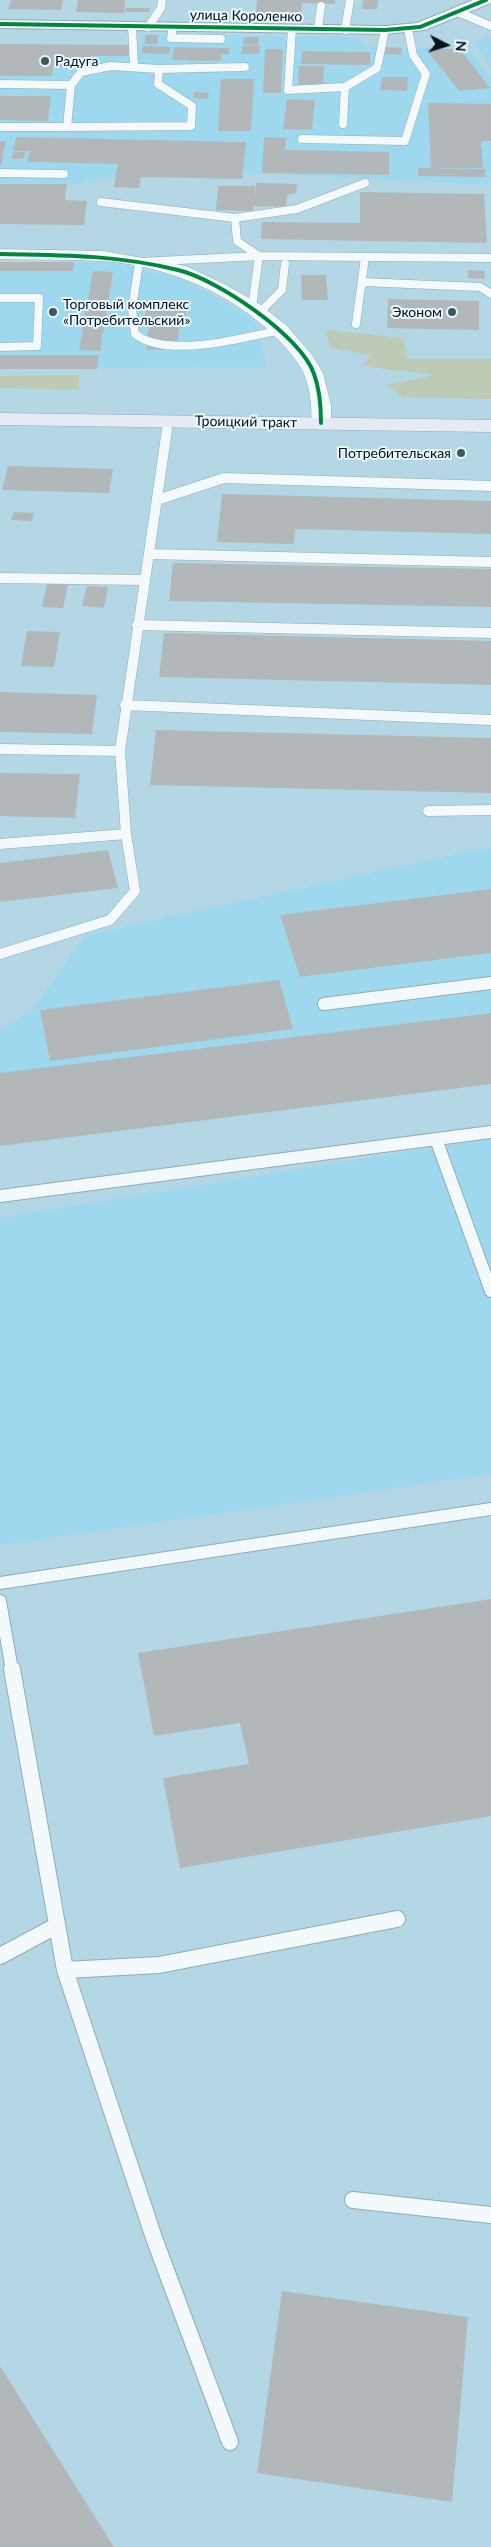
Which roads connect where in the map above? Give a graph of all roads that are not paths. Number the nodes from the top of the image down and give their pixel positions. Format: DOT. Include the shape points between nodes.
graph roads {
  1 [pos="162,0"];
  2 [pos="350,0"];
  3 [pos="486,0"];
  4 [pos="321,6"];
  5 [pos="458,12"];
  6 [pos="0,24"];
  7 [pos="132,26"];
  8 [pos="491,26"];
  9 [pos="148,27"];
  10 [pos="173,27"];
  11 [pos="408,28"];
  12 [pos="292,29"];
  13 [pos="318,29"];
  14 [pos="345,30"];
  15 [pos="385,30"];
  16 [pos="221,39"];
  17 [pos="134,66"];
  18 [pos="245,67"];
  19 [pos="159,69"];
  20 [pos="0,84"];
  21 [pos="71,85"];
  22 [pos="345,87"];
  23 [pos="343,124"];
  24 [pos="0,127"];
  25 [pos="67,127"];
  26 [pos="302,139"];
  27 [pos="0,173"];
  28 [pos="64,174"];
  29 [pos="365,183"];
  30 [pos="101,202"];
  31 [pos="234,218"];
  32 [pos="0,254"];
  33 [pos="259,256"];
  34 [pos="365,257"];
  35 [pos="491,258"];
  36 [pos="138,262"];
  37 [pos="284,264"];
  38 [pos="362,282"];
  39 [pos="491,294"];
  40 [pos="0,298"];
  41 [pos="255,310"];
  42 [pos="356,324"];
  43 [pos="280,330"];
  44 [pos="0,347"];
  45 [pos="0,418"];
  46 [pos="168,421"];
  47 [pos="321,423"];
  48 [pos="491,426"];
  49 [pos="491,486"];
  50 [pos="156,500"];
  51 [pos="149,554"];
  52 [pos="491,562"];
  53 [pos="0,578"];
  54 [pos="144,580"];
  55 [pos="137,625"];
  56 [pos="491,633"];
  57 [pos="125,705"];
  58 [pos="491,720"];
  59 [pos="0,749"];
  60 [pos="120,751"];
  61 [pos="491,810"];
  62 [pos="428,812"];
  63 [pos="126,834"];
  64 [pos="0,844"];
  65 [pos="0,954"];
  66 [pos="491,982"];
  67 [pos="324,1004"];
  68 [pos="491,1132"];
  69 [pos="436,1139"];
  70 [pos="0,1196"];
  71 [pos="491,1290"];
  72 [pos="491,1509"];
  73 [pos="0,1583"];
  74 [pos="0,1601"];
  75 [pos="398,1919"];
  76 [pos="56,1926"];
  77 [pos="0,1956"];
  78 [pos="64,1970"];
  79 [pos="353,2200"];
  80 [pos="491,2215"];
  81 [pos="230,2442"];
  1 -- 9 [label="lane" via="161,8"];
  2 -- 14 [label="lane"];
  3 -- 5 [label="street, улица Короленко"];
  4 -- 13 [label="lane"];
  5 -- 8 [label="lane"];
  5 -- 11 [label="street, улица Короленко" via="420,27"];
  6 -- 7 [label="street, улица Короленко"];
  7 -- 9 [label="street, улица Короленко"];
  7 -- 17 [label="lane"];
  9 -- 10 [label="street, улица Короленко"];
  10 -- 12 [label="street, улица Короленко"];
  10 -- 16 [label="lane" via="171,38"];
  11 -- 15 [label="street, улица Короленко"];
  11 -- 26 [label="lane" via="413,55 426,74 405,141"];
  12 -- 13 [label="street, улица Короленко"];
  12 -- 22 [label="lane" via="288,90"];
  13 -- 14 [label="street, улица Короленко"];
  14 -- 15 [label="street, улица Короленко"];
  15 -- 22 [label="lane" via="377,68"];
  17 -- 19 [label="lane"];
  17 -- 21 [label="lane" via="111,66 80,72"];
  18 -- 19 [label="lane"];
  19 -- 25 [label="lane" via="158,84 192,106 191,126"];
  20 -- 21 [label="lane"];
  21 -- 25 [label="lane"];
  22 -- 23 [label="lane"];
  24 -- 25 [label="lane"];
  27 -- 28 [label="lane"];
  29 -- 31 [label="lane" via="297,209"];
  30 -- 31 [label="lane"];
  31 -- 33 [label="lane" via="237,240"];
  32 -- 36 [label="street" via="82,255"];
  33 -- 34 [label="lane"];
  33 -- 36 [label="lane"];
  33 -- 41 [label="lane"];
  34 -- 35 [label="lane"];
  34 -- 38 [label="lane"];
  36 -- 41 [label="street" via="180,270"];
  36 -- 43 [label="lane" via="131,324 135,335 142,340 152,344 192,345"];
  37 -- 41 [label="lane" via="282,290"];
  38 -- 39 [label="lane" via="480,287"];
  38 -- 42 [label="lane"];
  40 -- 44 [label="lane" via="39,298 38,346"];
  41 -- 43 [label="street"];
  43 -- 47 [label="street" via="314,373"];
  45 -- 46 [label="main road, Троицкий тракт"];
  46 -- 47 [label="main road, Троицкий тракт"];
  46 -- 50 [label="lane"];
  47 -- 48 [label="main road, Троицкий тракт"];
  49 -- 50 [label="lane" via="224,478"];
  50 -- 51 [label="lane"];
  51 -- 52 [label="lane"];
  51 -- 54 [label="lane"];
  53 -- 54 [label="lane"];
  54 -- 55 [label="lane"];
  55 -- 56 [label="lane"];
  55 -- 57 [label="lane"];
  57 -- 58 [label="lane"];
  57 -- 60 [label="lane"];
  59 -- 60 [label="lane"];
  60 -- 63 [label="lane"];
  61 -- 62 [label="lane"];
  63 -- 64 [label="lane"];
  63 -- 65 [label="lane" via="135,891 110,920"];
  66 -- 67 [label="lane"];
  68 -- 69 [label="lane"];
  69 -- 70 [label="lane"];
  69 -- 71 [label="lane"];
  72 -- 73 [label="lane"];
  74 -- 76 [label="lane"];
  75 -- 78 [label="lane" via="159,1965"];
  76 -- 77 [label="lane"];
  76 -- 78 [label="lane"];
  78 -- 81 [label="lane" via="154,2238"];
  79 -- 80 [label="lane"];
}
